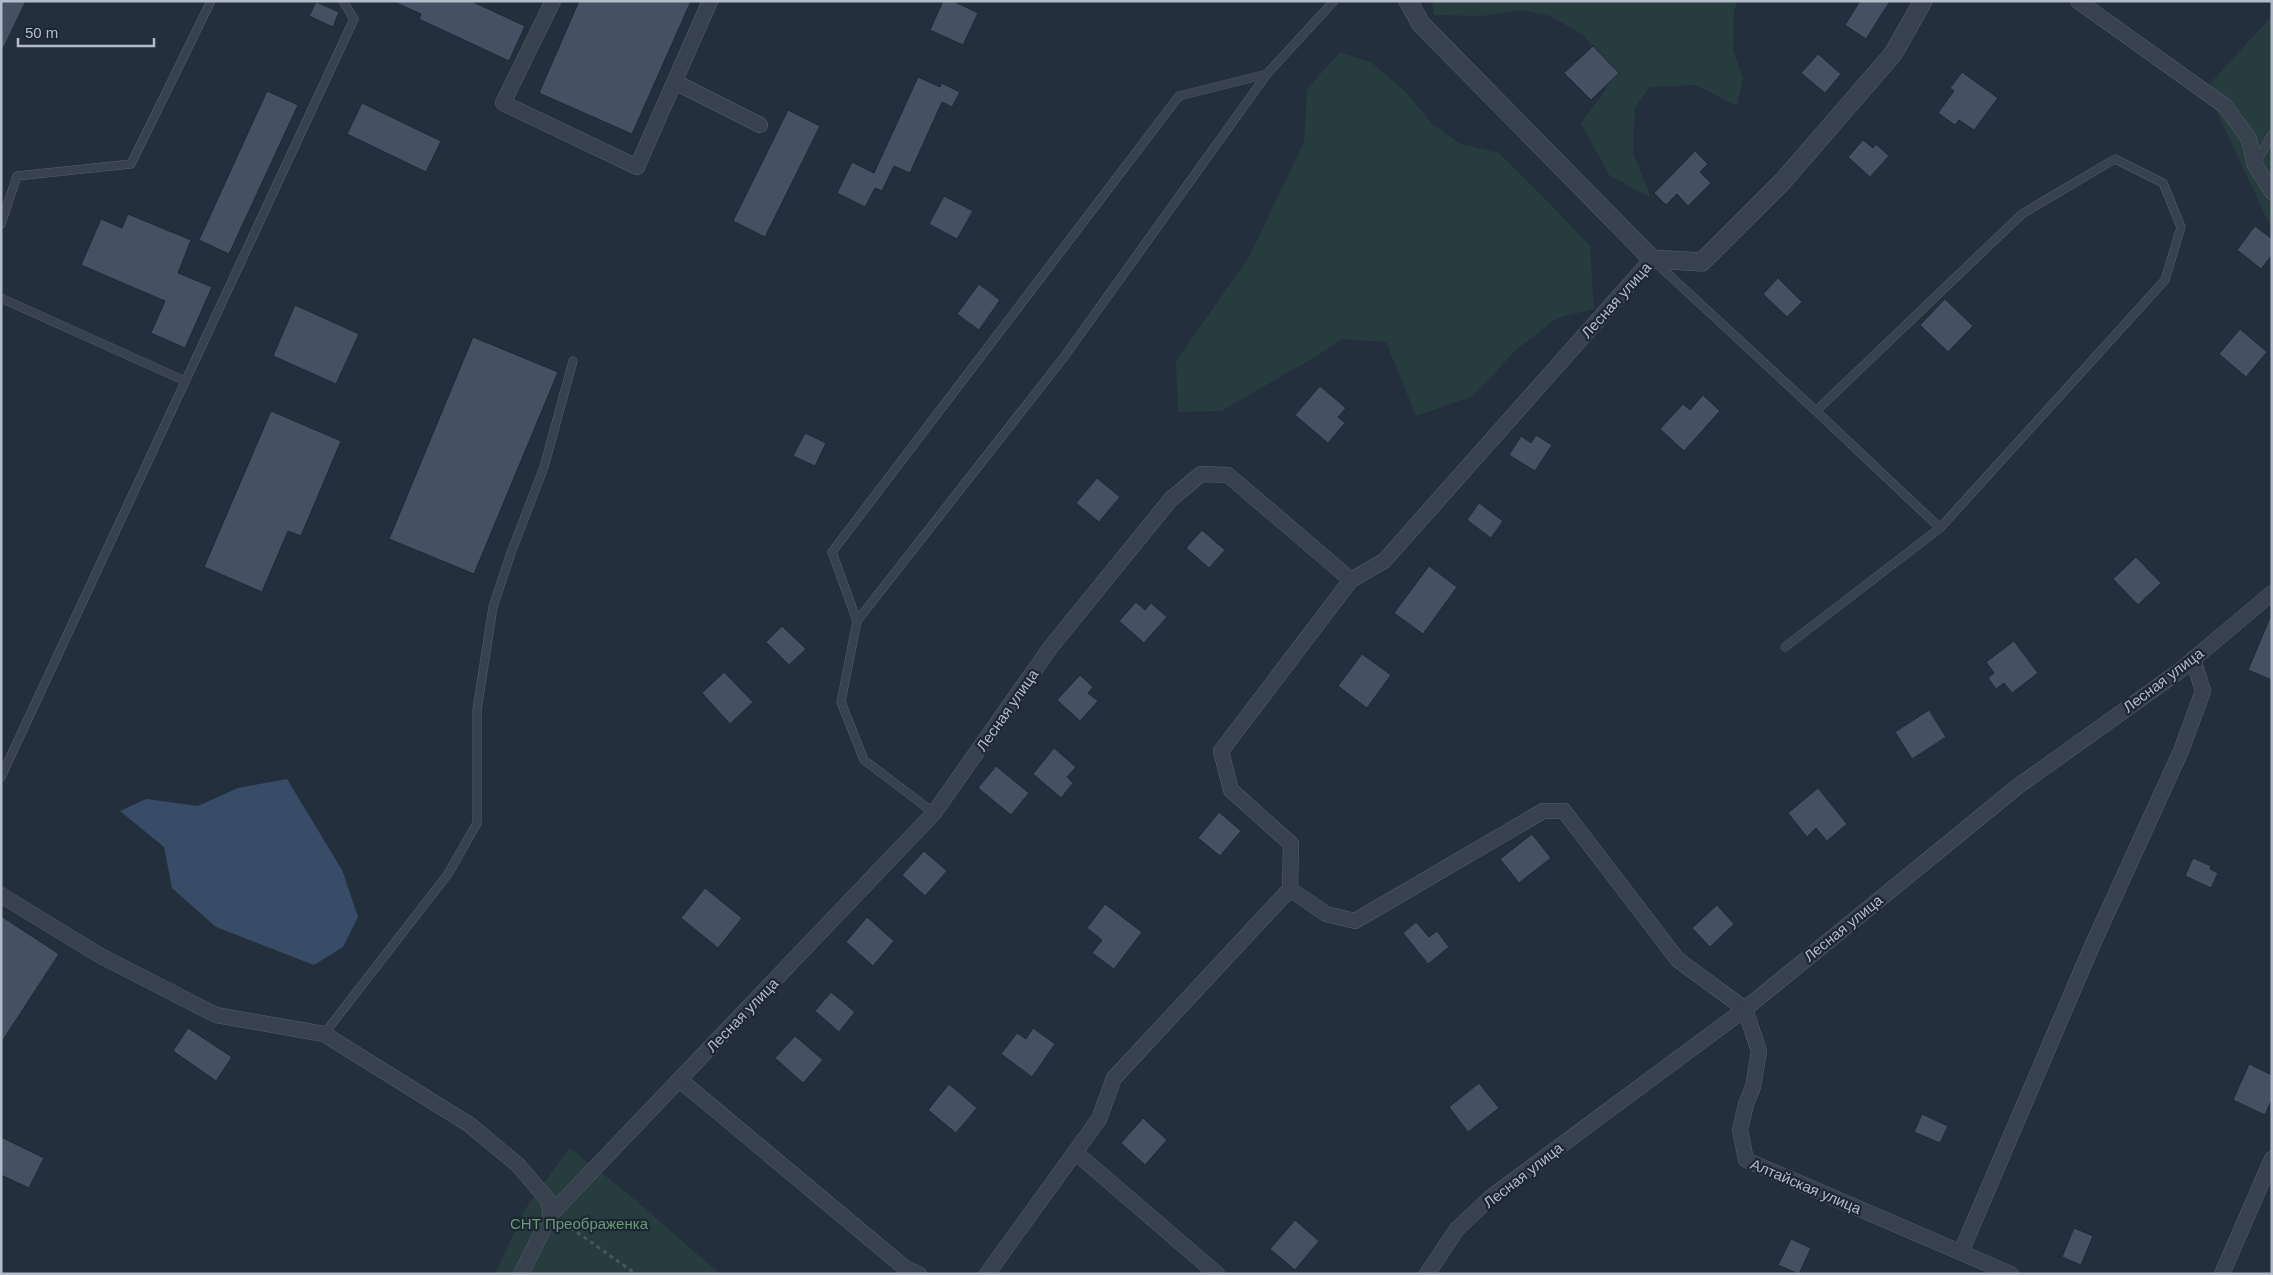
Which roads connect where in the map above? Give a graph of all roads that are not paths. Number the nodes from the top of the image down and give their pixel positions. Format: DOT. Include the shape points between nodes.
graph roads {
  1 [pos="211,1"];
  2 [pos="343,1"];
  3 [pos="553,1"];
  4 [pos="710,1"];
  5 [pos="1334,1"];
  6 [pos="1408,1"];
  7 [pos="1923,1"];
  8 [pos="2078,1"];
  9 [pos="1267,74"];
  10 [pos="675,82"];
  11 [pos="760,125"];
  12 [pos="2272,134"];
  13 [pos="2255,165"];
  14 [pos="2272,192"];
  15 [pos="1,224"];
  16 [pos="1652,259"];
  17 [pos="1,298"];
  18 [pos="573,361"];
  19 [pos="185,381"];
  20 [pos="1816,411"];
  21 [pos="1940,528"];
  22 [pos="1351,580"];
  23 [pos="2272,594"];
  24 [pos="858,620"];
  25 [pos="1785,647"];
  26 [pos="2193,659"];
  27 [pos="1,777"];
  28 [pos="934,813"];
  29 [pos="1290,889"];
  30 [pos="1,894"];
  31 [pos="1744,1008"];
  32 [pos="324,1034"];
  33 [pos="680,1080"];
  34 [pos="1075,1152"];
  35 [pos="2272,1159"];
  36 [pos="551,1214"];
  37 [pos="1961,1252"];
  38 [pos="521,1274"];
  39 [pos="919,1274"];
  40 [pos="987,1274"];
  41 [pos="1217,1274"];
  42 [pos="1427,1274"];
  43 [pos="2011,1274"];
  44 [pos="2222,1274"];
  1 -- 15 [label="lane" via="131,164 17,176"];
  2 -- 19 [label="lane" via="354,19"];
  3 -- 10 [label="street" via="503,103 637,167"];
  4 -- 10 [label="street"];
  5 -- 9 [label="lane"];
  6 -- 16 [label="street" via="1420,24"];
  7 -- 16 [label="street, Лесная улица" via="1893,54 1783,181 1702,262"];
  8 -- 13 [label="street" via="2225,106 2249,139"];
  9 -- 24 [label="lane" via="1064,357"];
  9 -- 24 [label="lane" via="1179,96 832,552"];
  10 -- 11 [label="street"];
  12 -- 13 [label="lane"];
  13 -- 14 [label="street"];
  16 -- 20 [label="lane"];
  16 -- 22 [label="street, Лесная улица" via="1384,561"];
  17 -- 19 [label="lane"];
  18 -- 32 [label="lane" via="544,467 493,607 477,710 477,823 448,874"];
  19 -- 27 [label="lane"];
  20 -- 21 [label="lane"];
  20 -- 21 [label="lane" via="2022,214 2115,159 2163,183 2181,228 2165,280"];
  21 -- 25 [label="lane"];
  22 -- 28 [label="street, Лесная улица" via="1228,475 1201,474 1171,499 1050,648"];
  22 -- 29 [label="street, Лесная улица" via="1221,752 1231,790 1292,844"];
  23 -- 26 [label="street, Лесная улица"];
  24 -- 28 [label="lane" via="841,702 864,760"];
  26 -- 31 [label="street, Лесная улица" via="2017,787"];
  26 -- 37 [label="street" via="2203,691 2181,751 2088,955"];
  28 -- 33 [label="street, Лесная улица"];
  29 -- 31 [label="street" via="1326,914 1355,921 1543,811 1564,811 1678,960"];
  29 -- 34 [label="street" via="1114,1078 1099,1119"];
  30 -- 32 [label="street" via="99,955 216,1015"];
  31 -- 37 [label="street, Алтайская улица" via="1759,1051 1753,1087 1740,1130 1746,1160"];
  31 -- 42 [label="street, Лесная улица" via="1490,1198 1457,1228"];
  32 -- 36 [label="street" via="470,1125 524,1172 548,1200"];
  33 -- 36 [label="street, Лесная улица"];
  33 -- 39 [label="street" via="905,1268"];
  34 -- 40 [label="street"];
  34 -- 41 [label="street"];
  35 -- 44 [label="street"];
  36 -- 38 [label="street, Лесная улица"];
  37 -- 43 [label="street, Алтайская улица"];
}
